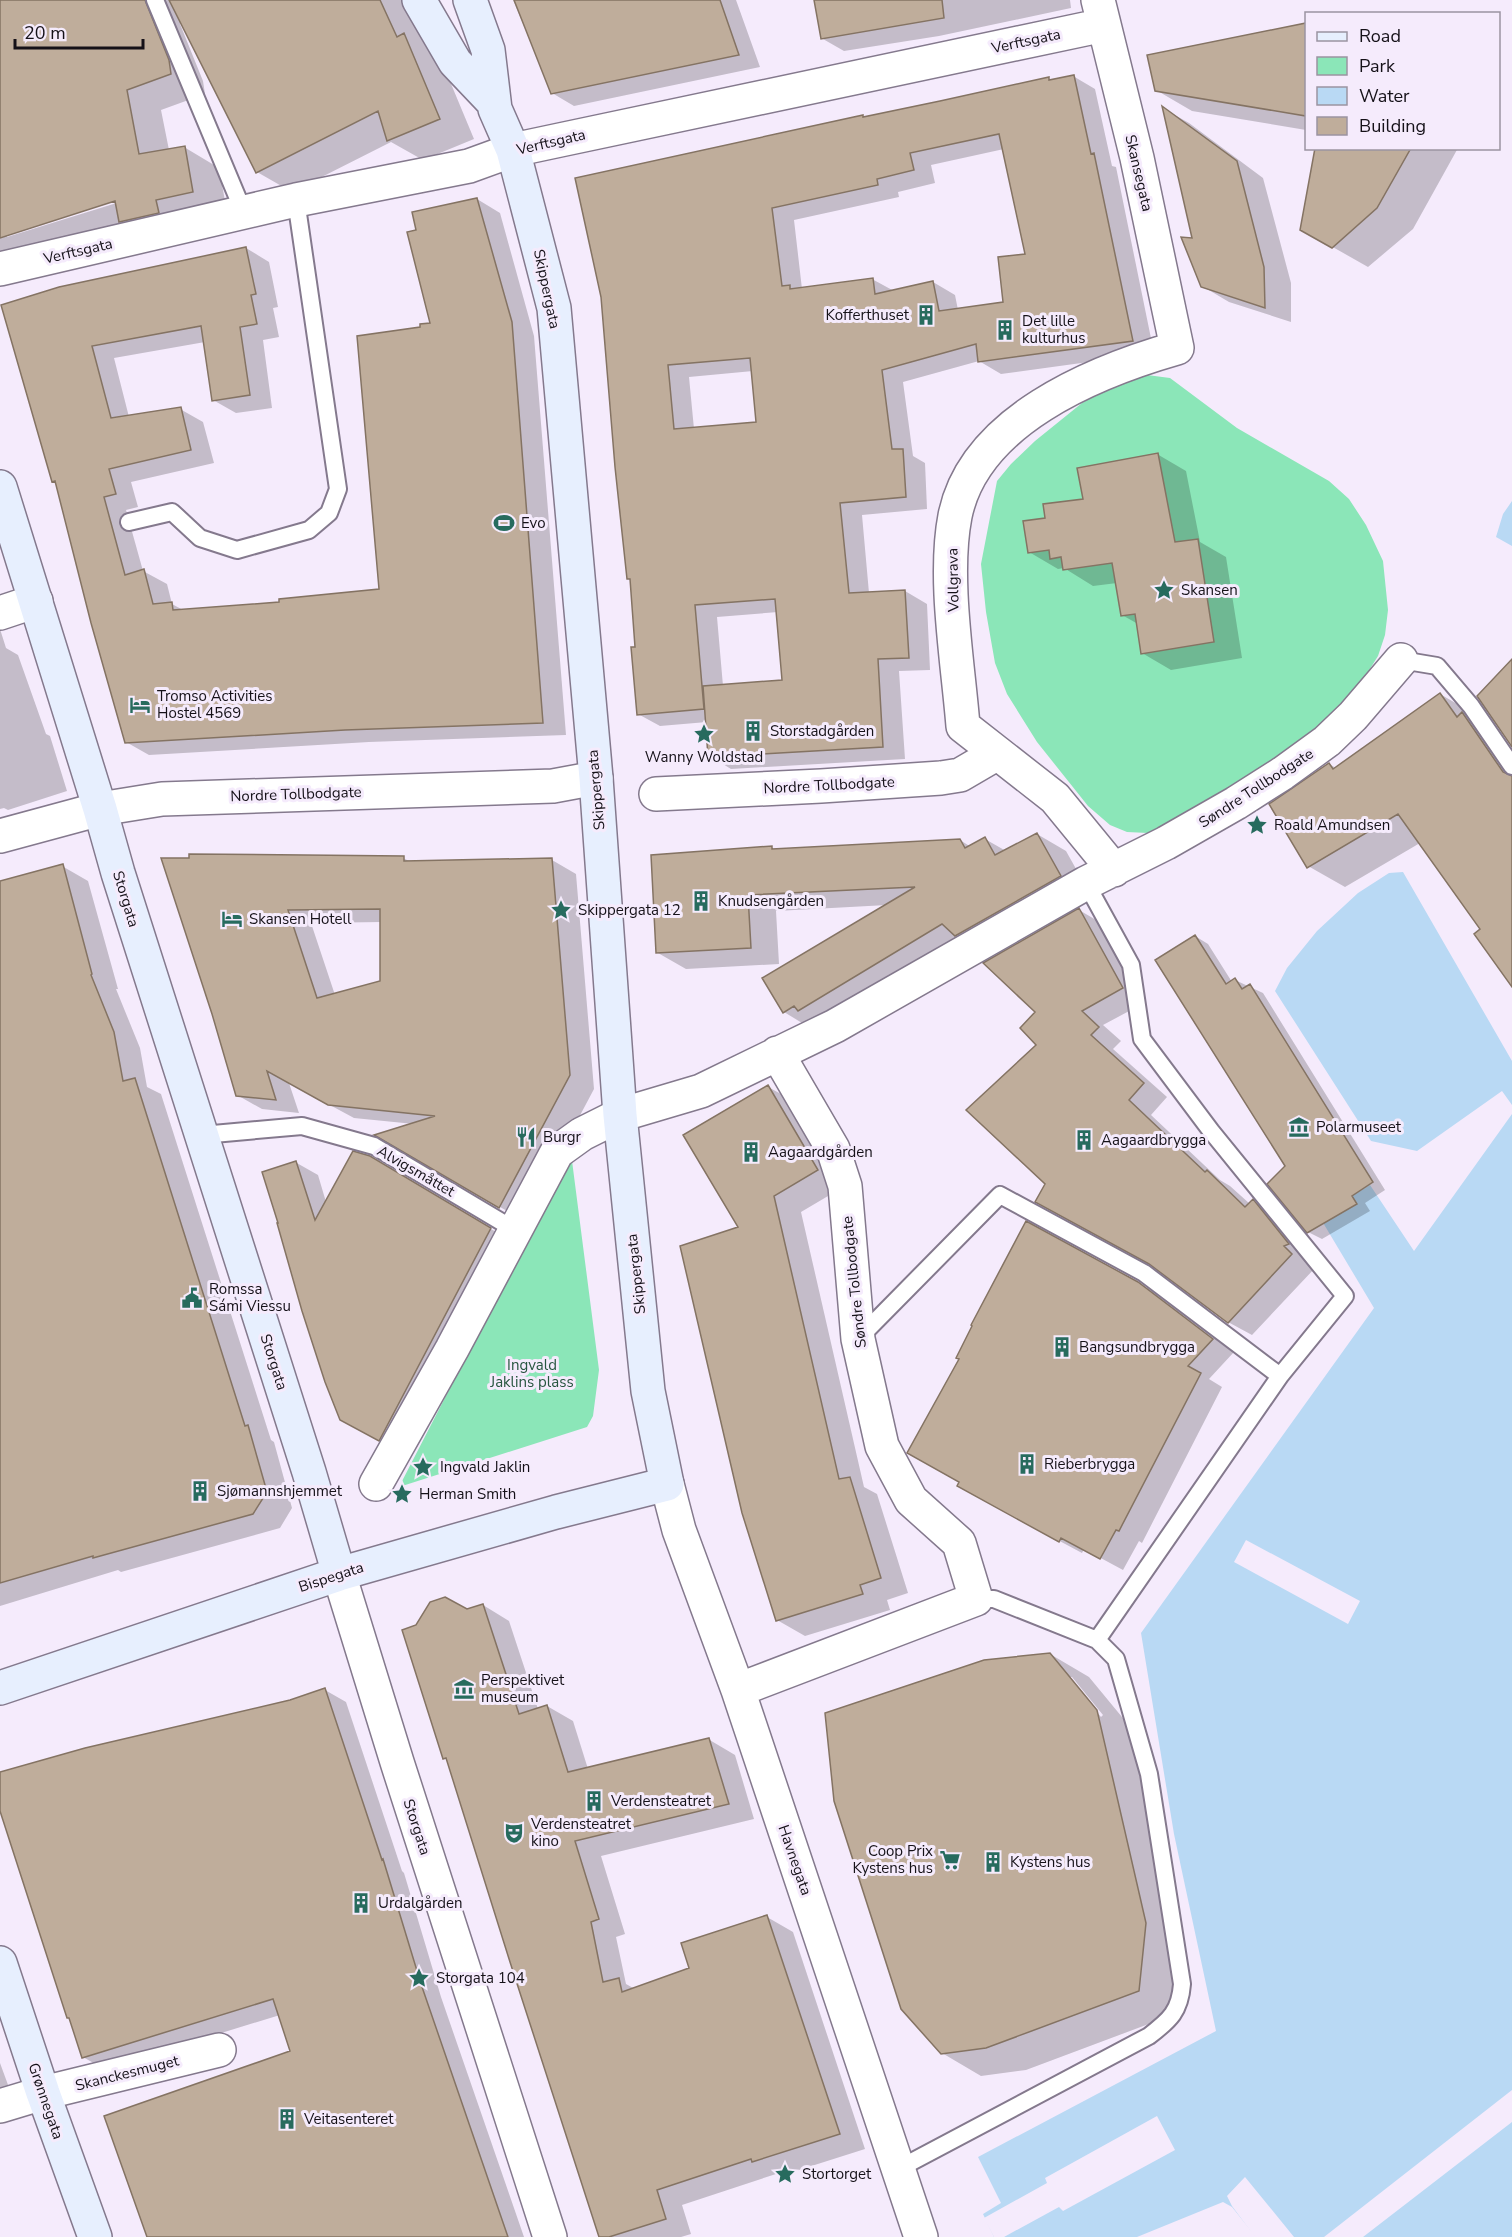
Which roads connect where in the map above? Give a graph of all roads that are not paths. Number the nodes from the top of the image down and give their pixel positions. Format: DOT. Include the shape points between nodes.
graph roads {
  1 [pos="155,0"];
  2 [pos="419,0"];
  3 [pos="470,0"];
  4 [pos="1101,12"];
  5 [pos="493,102"];
  6 [pos="513,150"];
  7 [pos="296,200"];
  8 [pos="244,213"];
  9 [pos="0,269"];
  10 [pos="1177,348"];
  11 [pos="0,487"];
  12 [pos="129,522"];
  13 [pos="36,600"];
  14 [pos="0,612"];
  15 [pos="1401,660"];
  16 [pos="996,754"];
  17 [pos="1512,766"];
  18 [pos="596,778"];
  19 [pos="656,794"];
  20 [pos="100,809"];
  21 [pos="0,836"];
  22 [pos="1100,877"];
  23 [pos="777,1053"];
  24 [pos="620,1115"];
  25 [pos="202,1135"];
  26 [pos="515,1230"];
  27 [pos="858,1339"];
  28 [pos="1280,1376"];
  29 [pos="376,1484"];
  30 [pos="667,1484"];
  31 [pos="339,1574"];
  32 [pos="976,1599"];
  33 [pos="1096,1640"];
  34 [pos="0,1688"];
  35 [pos="738,1690"];
  36 [pos="0,1963"];
  37 [pos="219,2050"];
  38 [pos="43,2094"];
  39 [pos="0,2106"];
  40 [pos="900,2168"];
  41 [pos="95,2237"];
  42 [pos="550,2237"];
  43 [pos="921,2237"];
  1 -- 8 [label="lane"];
  2 -- 5 [label="street, Skippergata" via="455,62"];
  3 -- 5 [label="street, Skippergata" via="488,50"];
  4 -- 6 [label="street, Verftsgata"];
  4 -- 10 [label="street, Skansegata"];
  5 -- 6 [label="street, Skippergata"];
  6 -- 7 [label="street, Verftsgata" via="469,166"];
  6 -- 18 [label="street, Skippergata" via="554,308"];
  7 -- 8 [label="street, Verftsgata"];
  7 -- 12 [label="lane" via="338,489 329,513 309,530 237,550 201,538 172,512"];
  8 -- 9 [label="street, Verftsgata"];
  10 -- 16 [label="street, Vollgrava" via="1086,379 1009,430 971,470 955,514 951,592 963,726"];
  11 -- 13 [label="street, Storgata"];
  13 -- 14 [label="street"];
  13 -- 20 [label="street, Storgata"];
  15 -- 17 [label="lane" via="1437,666 1471,706"];
  15 -- 22 [label="street, Søndre Tollbodgate" via="1353,716 1283,773"];
  16 -- 19 [label="street, Nordre Tollbodgate" via="960,775 941,778"];
  16 -- 22 [label="street, Vollgrava" via="1055,798"];
  18 -- 20 [label="street, Nordre Tollbodgate" via="553,786 162,799"];
  18 -- 24 [label="street, Skippergata"];
  20 -- 21 [label="street, Nordre Tollbodgate"];
  20 -- 25 [label="street, Storgata"];
  22 -- 23 [label="street, Søndre Tollbodgate" via="835,1026"];
  22 -- 28 [label="lane" via="1131,965 1142,1039 1345,1296"];
  23 -- 24 [label="street, Søndre Tollbodgate" via="701,1091"];
  23 -- 27 [label="street, Søndre Tollbodgate" via="833,1149 845,1186"];
  24 -- 26 [label="street, Søndre Tollbodgate" via="557,1152"];
  24 -- 30 [label="street, Skippergata" via="648,1391"];
  25 -- 26 [label="lane, Alvigsmåttet" via="302,1126 374,1146"];
  25 -- 31 [label="street, Storgata"];
  26 -- 29 [label="street, Søndre Tollbodgate"];
  27 -- 28 [label="lane" via="1000,1195 1144,1273"];
  27 -- 32 [label="street, Søndre Tollbodgate" via="882,1446 911,1500 959,1543"];
  28 -- 33 [label="lane"];
  30 -- 31 [label="street, Bispegata"];
  30 -- 35 [label="street, Havnegata" via="679,1530"];
  31 -- 34 [label="street, Bispegata"];
  31 -- 42 [label="street, Storgata"];
  32 -- 33 [label="lane" via="994,1599"];
  32 -- 35 [label="street"];
  33 -- 40 [label="lane" via="1116,1659 1149,1774 1182,1984 1181,2001 1169,2020 1149,2036"];
  35 -- 40 [label="street, Havnegata"];
  36 -- 38 [label="street, Grønnegata"];
  37 -- 38 [label="street, Skanckesmuget"];
  38 -- 39 [label="street, Skanckesmuget"];
  38 -- 41 [label="street, Grønnegata"];
  40 -- 43 [label="street, Havnegata"];
}
